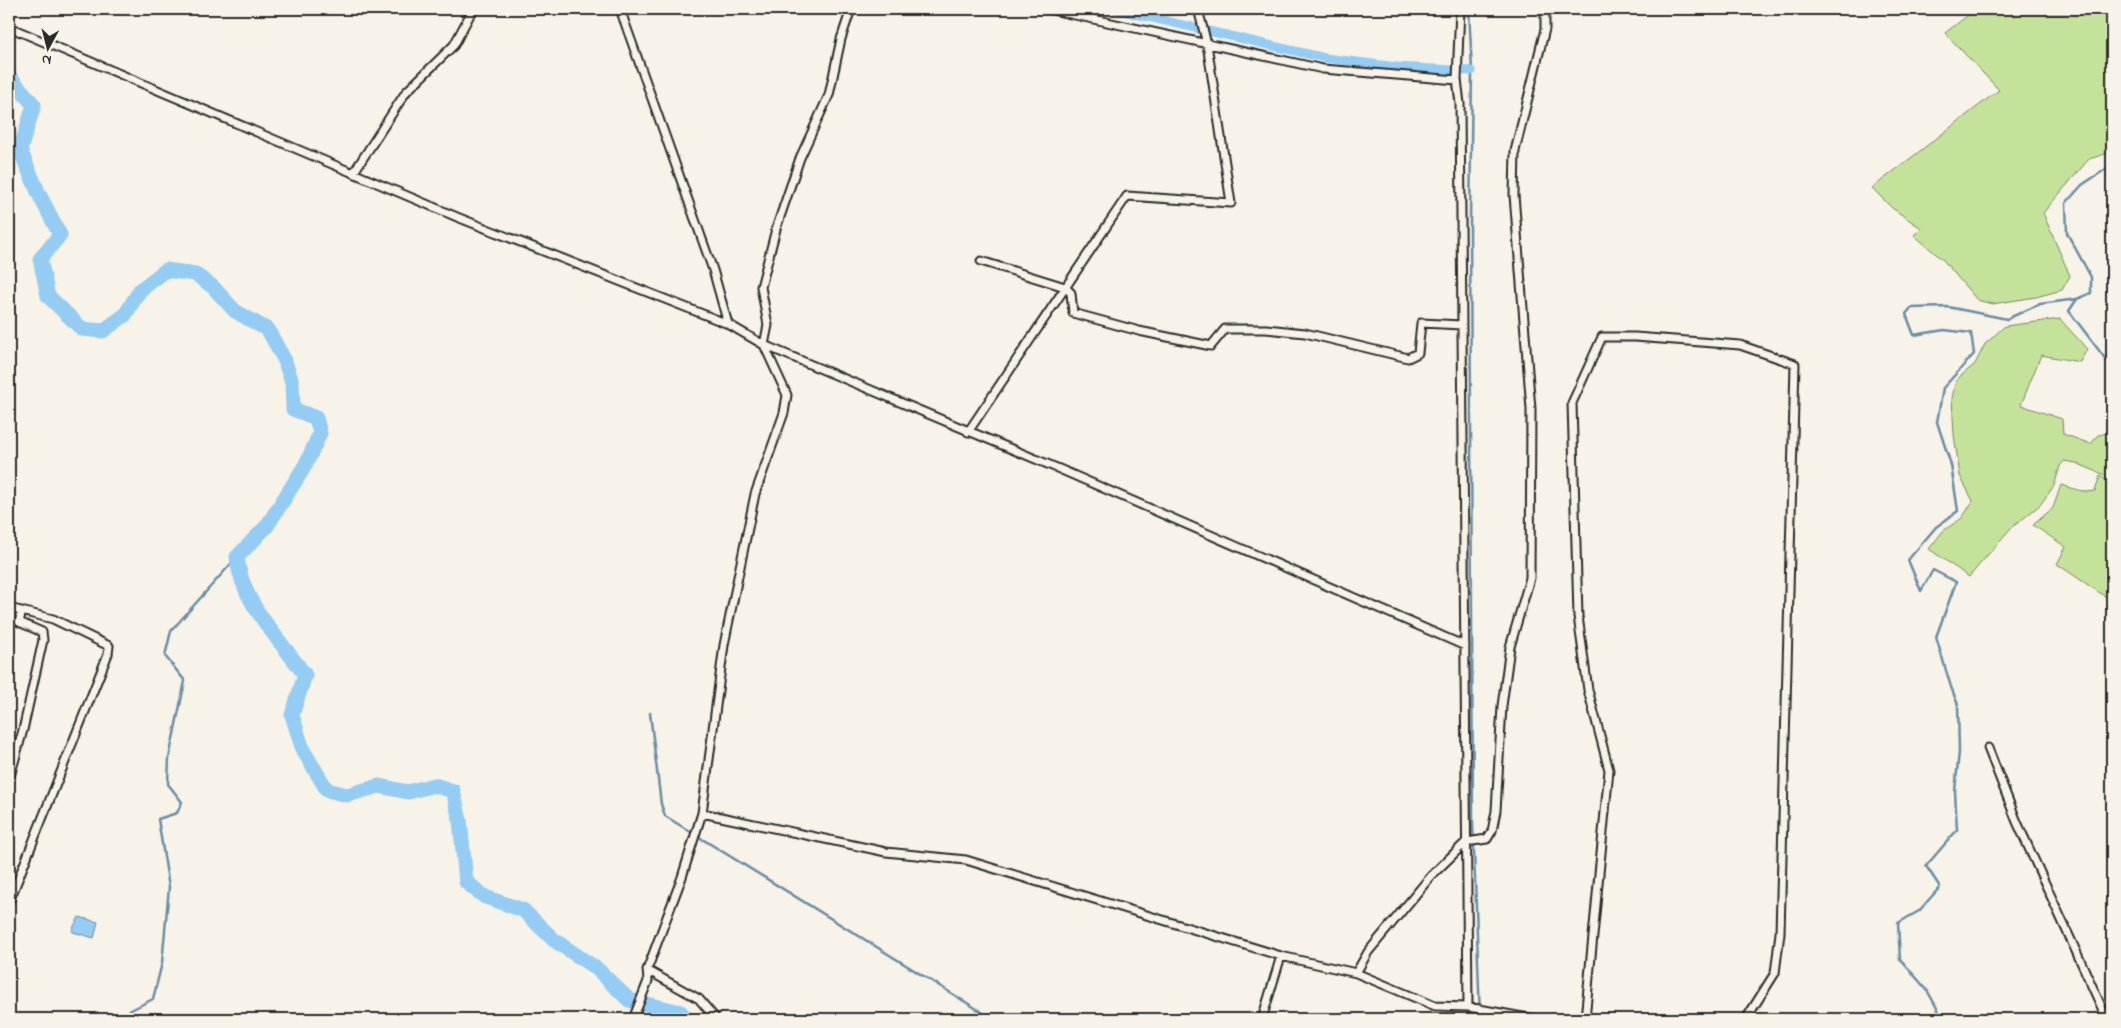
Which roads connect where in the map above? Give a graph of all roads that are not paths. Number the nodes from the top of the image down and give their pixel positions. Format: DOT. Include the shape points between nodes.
graph roads {
  1 [pos="473,9"];
  2 [pos="620,9"];
  3 [pos="851,9"];
  4 [pos="1047,9"];
  5 [pos="1460,9"];
  6 [pos="1545,9"];
  7 [pos="1198,10"];
  8 [pos="9,27"];
  9 [pos="1207,44"];
  10 [pos="1457,79"];
  11 [pos="354,172"];
  12 [pos="980,260"];
  13 [pos="1065,288"];
  14 [pos="728,324"];
  15 [pos="1462,325"];
  16 [pos="764,345"];
  17 [pos="968,432"];
  18 [pos="9,608"];
  19 [pos="22,611"];
  20 [pos="1465,646"];
  21 [pos="1988,748"];
  22 [pos="9,780"];
  23 [pos="702,813"];
  24 [pos="1471,842"];
  25 [pos="9,902"];
  26 [pos="1281,956"];
  27 [pos="647,970"];
  28 [pos="1356,973"];
  29 [pos="1468,1007"];
  30 [pos="633,1019"];
  31 [pos="716,1019"];
  32 [pos="1262,1019"];
  33 [pos="1535,1019"];
  34 [pos="1585,1019"];
  35 [pos="1746,1019"];
  36 [pos="2107,1019"];
  1 -- 11 [label="street" via="454,45 406,92"];
  2 -- 14 [label="street" via="713,270"];
  3 -- 16 [label="street" via="829,95 800,158 776,229 761,287 768,325"];
  4 -- 9 [label="street"];
  5 -- 10 [label="street"];
  6 -- 24 [label="street" via="1545,29 1515,151 1514,195 1531,409 1530,578 1510,648 1492,831 1487,839"];
  7 -- 9 [label="street"];
  8 -- 11 [label="street"];
  9 -- 10 [label="street" via="1323,69"];
  9 -- 13 [label="street" via="1231,203 1127,196"];
  10 -- 15 [label="street"];
  11 -- 14 [label="street" via="456,217"];
  12 -- 13 [label="street"];
  13 -- 15 [label="street" via="1071,294 1073,313 1212,346 1225,329 1266,329 1304,333 1408,358 1418,353 1422,323"];
  13 -- 17 [label="street"];
  14 -- 16 [label="street"];
  15 -- 20 [label="street"];
  16 -- 17 [label="street"];
  16 -- 23 [label="street" via="787,395 784,413 756,494 724,645"];
  17 -- 20 [label="street"];
  18 -- 19 [label="street"];
  19 -- 22 [label="street" via="18,622 42,632 43,640"];
  19 -- 25 [label="street" via="53,619 109,646"];
  20 -- 24 [label="street"];
  21 -- 36 [label="street" via="2017,822"];
  23 -- 26 [label="street" via="886,852 966,860"];
  23 -- 27 [label="street"];
  24 -- 28 [label="street" via="1431,876 1374,944"];
  24 -- 29 [label="street"];
  26 -- 28 [label="street"];
  26 -- 32 [label="street"];
  27 -- 30 [label="street" via="648,981"];
  27 -- 31 [label="street" via="699,999"];
  28 -- 29 [label="street" via="1435,1006"];
  29 -- 33 [label="street"];
  34 -- 35 [label="street" via="1609,770 1588,690 1578,616 1572,403 1602,337 1740,345 1795,364 1780,933 1775,972"];
}
